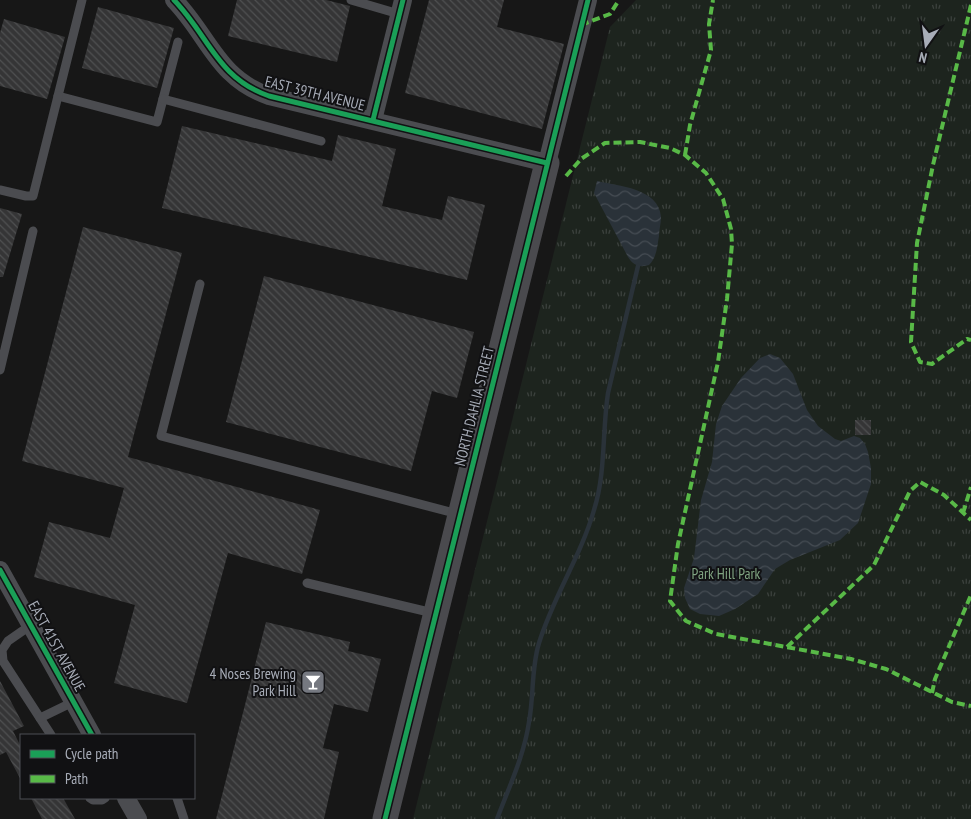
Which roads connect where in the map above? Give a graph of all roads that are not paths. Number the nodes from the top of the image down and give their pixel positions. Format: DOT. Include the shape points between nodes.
graph roads {
  1 [pos="82,0"];
  2 [pos="174,0"];
  3 [pos="351,0"];
  4 [pos="588,0"];
  5 [pos="401,7"];
  6 [pos="178,42"];
  7 [pos="58,96"];
  8 [pos="163,99"];
  9 [pos="373,120"];
  10 [pos="321,142"];
  11 [pos="547,163"];
  12 [pos="0,190"];
  13 [pos="34,231"];
  14 [pos="200,284"];
  15 [pos="0,370"];
  16 [pos="460,515"];
  17 [pos="0,570"];
  18 [pos="307,583"];
  19 [pos="436,614"];
  20 [pos="30,625"];
  21 [pos="73,702"];
  22 [pos="40,718"];
  23 [pos="50,734"];
  24 [pos="91,734"];
  25 [pos="92,799"];
  26 [pos="104,799"];
  27 [pos="127,799"];
  28 [pos="177,799"];
  29 [pos="138,819"];
  30 [pos="184,819"];
  31 [pos="385,819"];
  1 -- 7 [label="lane"];
  2 -- 9 [label="street, EAST 39TH AVENUE" via="224,68 252,90"];
  3 -- 5 [label="lane"];
  4 -- 11 [label="street, NORTH DAHLIA STREET"];
  5 -- 9 [label="street"];
  6 -- 8 [label="lane"];
  7 -- 8 [label="lane" via="156,122"];
  7 -- 12 [label="lane" via="33,196"];
  8 -- 10 [label="lane"];
  9 -- 11 [label="street, EAST 39TH AVENUE"];
  11 -- 16 [label="street, NORTH DAHLIA STREET"];
  13 -- 15 [label="lane"];
  14 -- 16 [label="lane" via="161,436"];
  16 -- 19 [label="street, NORTH DAHLIA STREET"];
  17 -- 20 [label="street, EAST 41ST AVENUE"];
  18 -- 19 [label="lane"];
  19 -- 31 [label="street, NORTH DAHLIA STREET"];
  20 -- 21 [label="street, EAST 41ST AVENUE"];
  20 -- 22 [label="lane" via="8,641 2,650 3,661"];
  21 -- 22 [label="lane"];
  21 -- 24 [label="street, EAST 41ST AVENUE"];
  22 -- 23 [label="lane"];
  25 -- 26 [label="lane"];
  27 -- 29 [label="street"];
  28 -- 30 [label="lane"];
}
